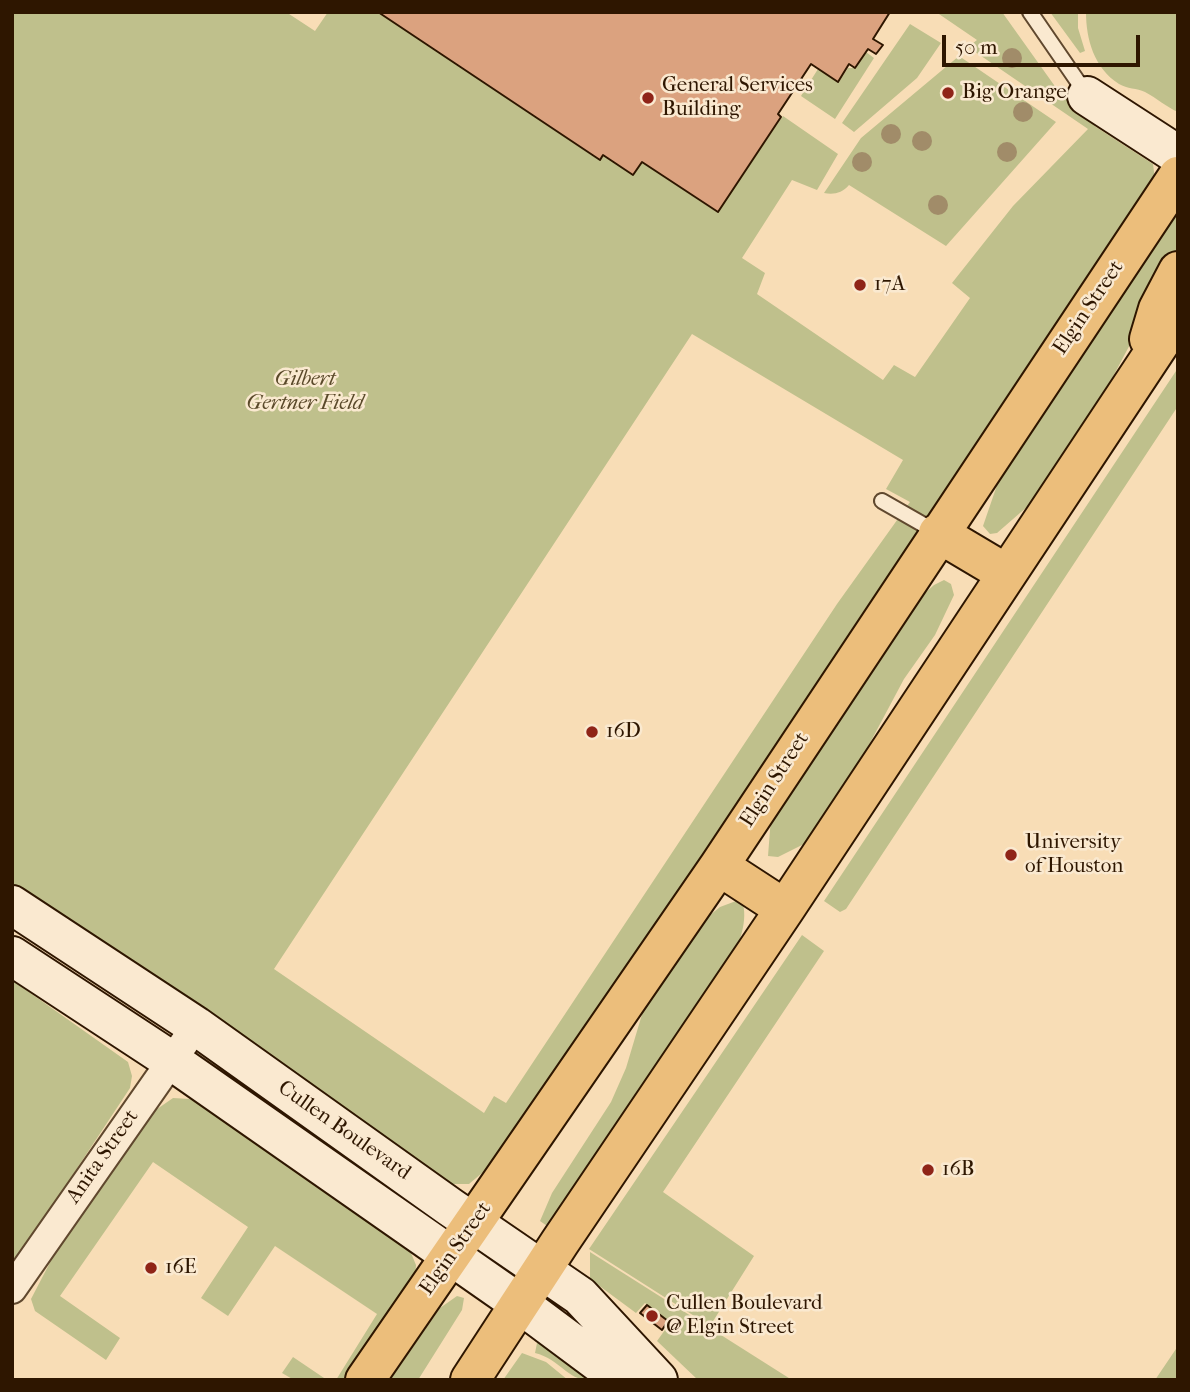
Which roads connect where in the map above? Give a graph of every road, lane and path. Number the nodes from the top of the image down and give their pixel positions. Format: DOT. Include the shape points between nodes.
graph roads {
  1 [pos="1030,12"];
  2 [pos="1087,96"];
  3 [pos="1178,155"];
  4 [pos="1178,176"];
  5 [pos="1178,271"];
  6 [pos="1178,316"];
  7 [pos="1136,377"];
  8 [pos="882,501"];
  9 [pos="938,533"];
  10 [pos="1007,575"];
  11 [pos="719,866"];
  12 [pos="12,905"];
  13 [pos="785,909"];
  14 [pos="12,956"];
  15 [pos="196,1026"];
  16 [pos="172,1062"];
  17 [pos="473,1222"];
  18 [pos="449,1256"];
  19 [pos="543,1269"];
  20 [pos="12,1289"];
  21 [pos="520,1304"];
  22 [pos="365,1380"];
  23 [pos="470,1380"];
  24 [pos="622,1380"];
  25 [pos="658,1380"];
  1 -- 2 [label="lane"];
  2 -- 3 [label="street"];
  4 -- 9 [label="main road, Elgin Street"];
  5 -- 7 [label="main road" via="1158,309"];
  6 -- 7 [label="main road"];
  7 -- 10 [label="main road"];
  8 -- 9 [label="lane"];
  9 -- 10 [label="main road"];
  9 -- 11 [label="main road, Elgin Street"];
  10 -- 13 [label="main road"];
  11 -- 13 [label="main road"];
  11 -- 17 [label="main road, Elgin Street"];
  12 -- 15 [label="street, Cullen Boulevard"];
  13 -- 19 [label="main road"];
  14 -- 16 [label="street, Cullen Boulevard"];
  15 -- 16 [label="street, Anita Street"];
  15 -- 17 [label="street, Cullen Boulevard"];
  16 -- 18 [label="street, Cullen Boulevard"];
  16 -- 20 [label="street, Anita Street"];
  17 -- 18 [label="main road, Elgin Street"];
  17 -- 19 [label="street, Cullen Boulevard"];
  18 -- 21 [label="street, Cullen Boulevard"];
  18 -- 22 [label="main road, Elgin Street"];
  19 -- 21 [label="main road"];
  19 -- 25 [label="street, Cullen Boulevard" via="580,1296"];
  21 -- 23 [label="main road"];
  21 -- 24 [label="street, Cullen Boulevard"];
}
